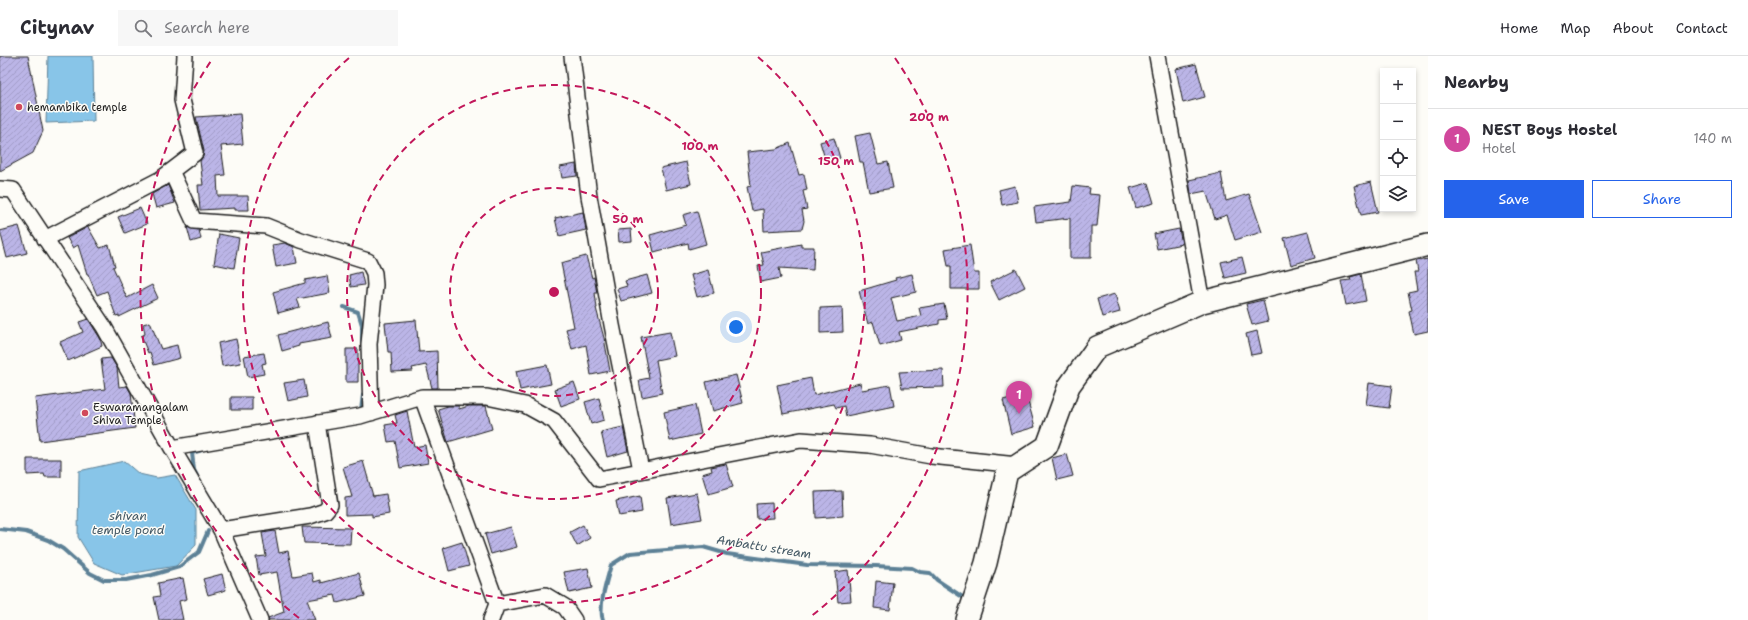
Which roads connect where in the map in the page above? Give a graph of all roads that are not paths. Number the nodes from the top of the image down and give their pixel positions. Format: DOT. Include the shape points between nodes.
graph roads {
  1 [pos="186,56"];
  2 [pos="572,56"];
  3 [pos="1157,56"];
  4 [pos="171,171"];
  5 [pos="0,189"];
  6 [pos="45,239"];
  7 [pos="1428,245"];
  8 [pos="1202,302"];
  9 [pos="422,397"];
  10 [pos="371,414"];
  11 [pos="316,423"];
  12 [pos="172,448"];
  13 [pos="1017,465"];
  14 [pos="641,470"];
  15 [pos="221,530"];
  16 [pos="497,604"];
  17 [pos="260,620"];
  18 [pos="491,620"];
  19 [pos="574,620"];
  20 [pos="967,620"];
  1 -- 4 [label="street" via="182,100 196,154"];
  2 -- 14 [label="street" via="589,196"];
  3 -- 8 [label="street"];
  4 -- 6 [label="street" via="161,179"];
  4 -- 10 [label="street" via="194,221 266,226 368,261 374,273 375,285 369,344"];
  5 -- 6 [label="street" via="12,190"];
  6 -- 12 [label="street" via="104,327"];
  7 -- 8 [label="street"];
  8 -- 13 [label="street" via="1097,347 1069,386 1047,446"];
  9 -- 10 [label="street"];
  9 -- 14 [label="street" via="487,397 525,405 554,421 600,479"];
  9 -- 16 [label="street"];
  10 -- 11 [label="street"];
  11 -- 12 [label="street"];
  11 -- 15 [label="street" via="330,505 325,511 310,516"];
  12 -- 15 [label="street"];
  13 -- 14 [label="street" via="801,440"];
  13 -- 20 [label="street" via="1007,472 986,563"];
  15 -- 17 [label="street"];
  16 -- 18 [label="street"];
  16 -- 19 [label="street" via="545,595 565,607"];
}
